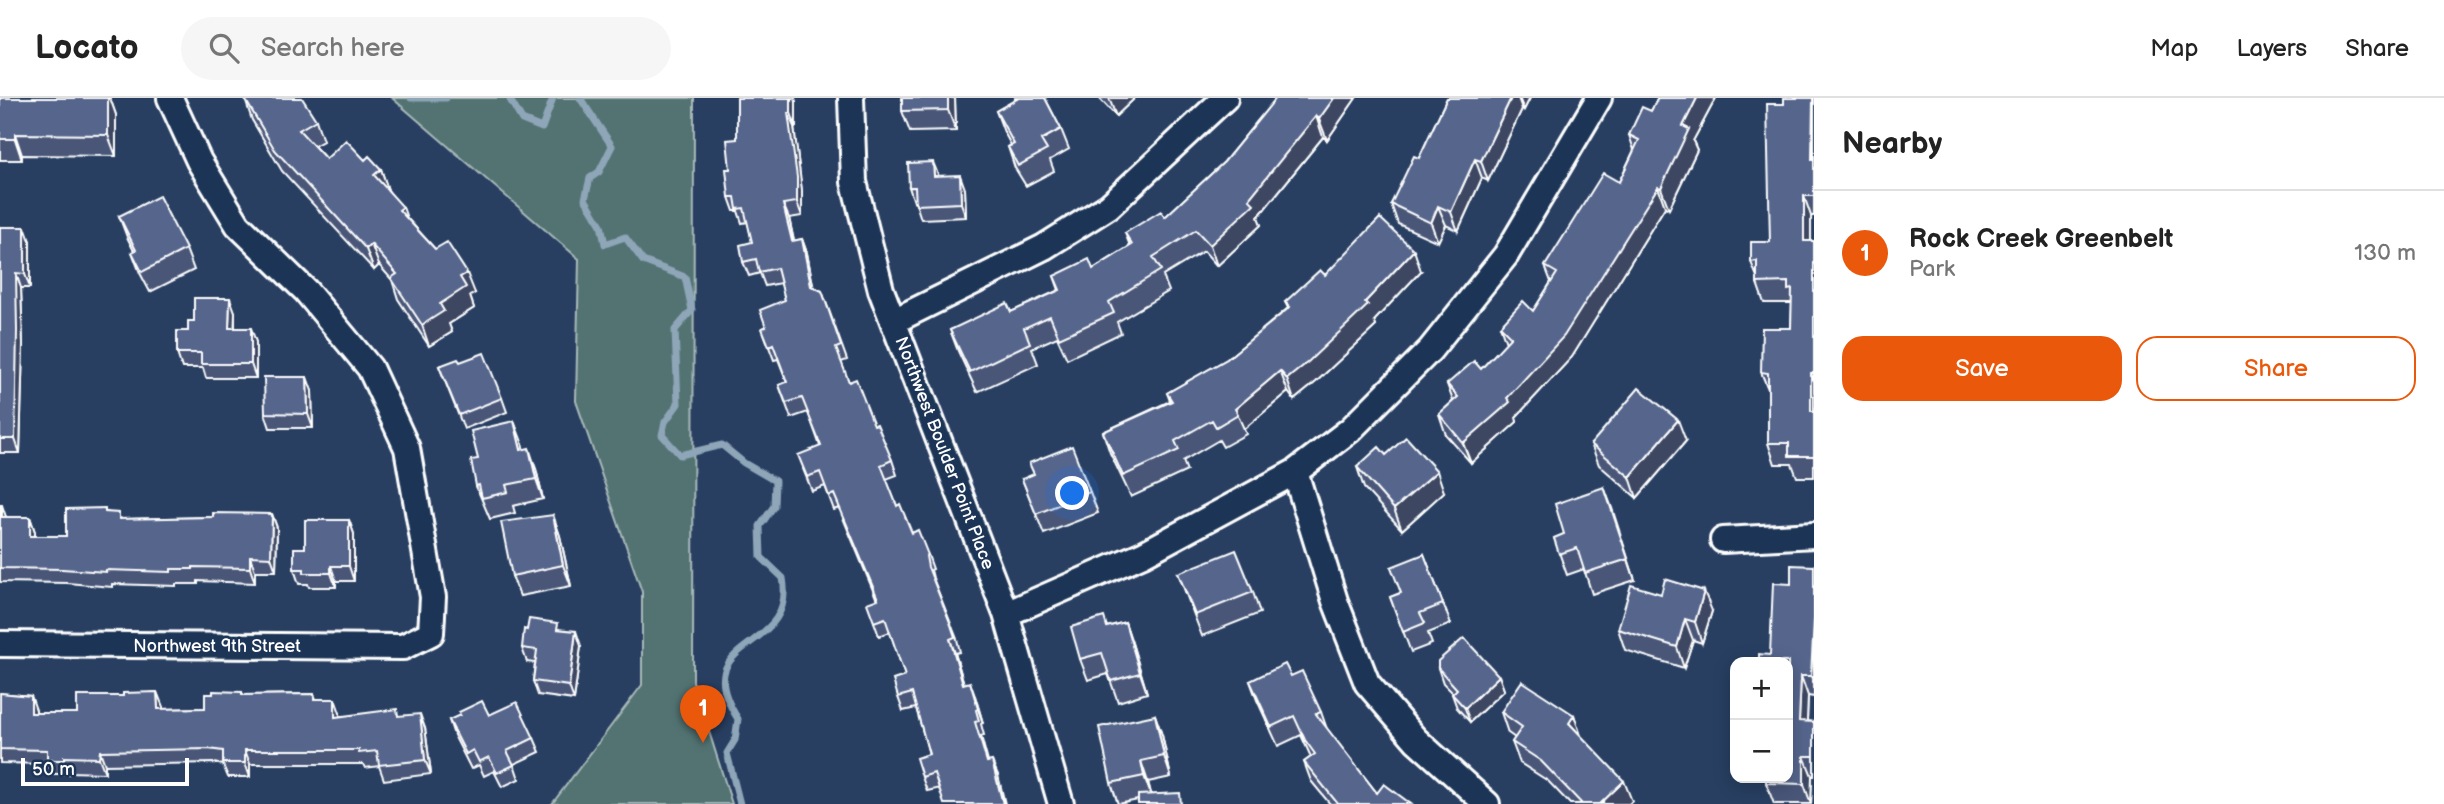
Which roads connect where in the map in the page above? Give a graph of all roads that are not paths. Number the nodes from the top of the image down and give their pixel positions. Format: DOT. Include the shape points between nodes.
graph roads {
  1 [pos="170,98"];
  2 [pos="851,98"];
  3 [pos="1225,98"];
  4 [pos="1600,98"];
  5 [pos="894,321"];
  6 [pos="1295,472"];
  7 [pos="1814,535"];
  8 [pos="1723,540"];
  9 [pos="1006,614"];
  10 [pos="0,644"];
  11 [pos="1061,804"];
  12 [pos="1487,804"];
  1 -- 10 [label="street, Northwest 9th Street" via="199,161 238,225 306,291 370,369 407,448 433,597 430,633 403,647"];
  2 -- 5 [label="street, Northwest Boulder Point Place" via="854,182 881,290"];
  3 -- 5 [label="street" via="1109,206 1044,247"];
  4 -- 6 [label="street" via="1506,255 1430,350 1350,430"];
  5 -- 9 [label="street, Northwest Boulder Point Place"];
  6 -- 9 [label="street" via="1143,554"];
  6 -- 12 [label="street" via="1335,601 1367,683 1416,740"];
  7 -- 8 [label="street"];
  9 -- 11 [label="street, Northwest Boulder Point Place"];
}
